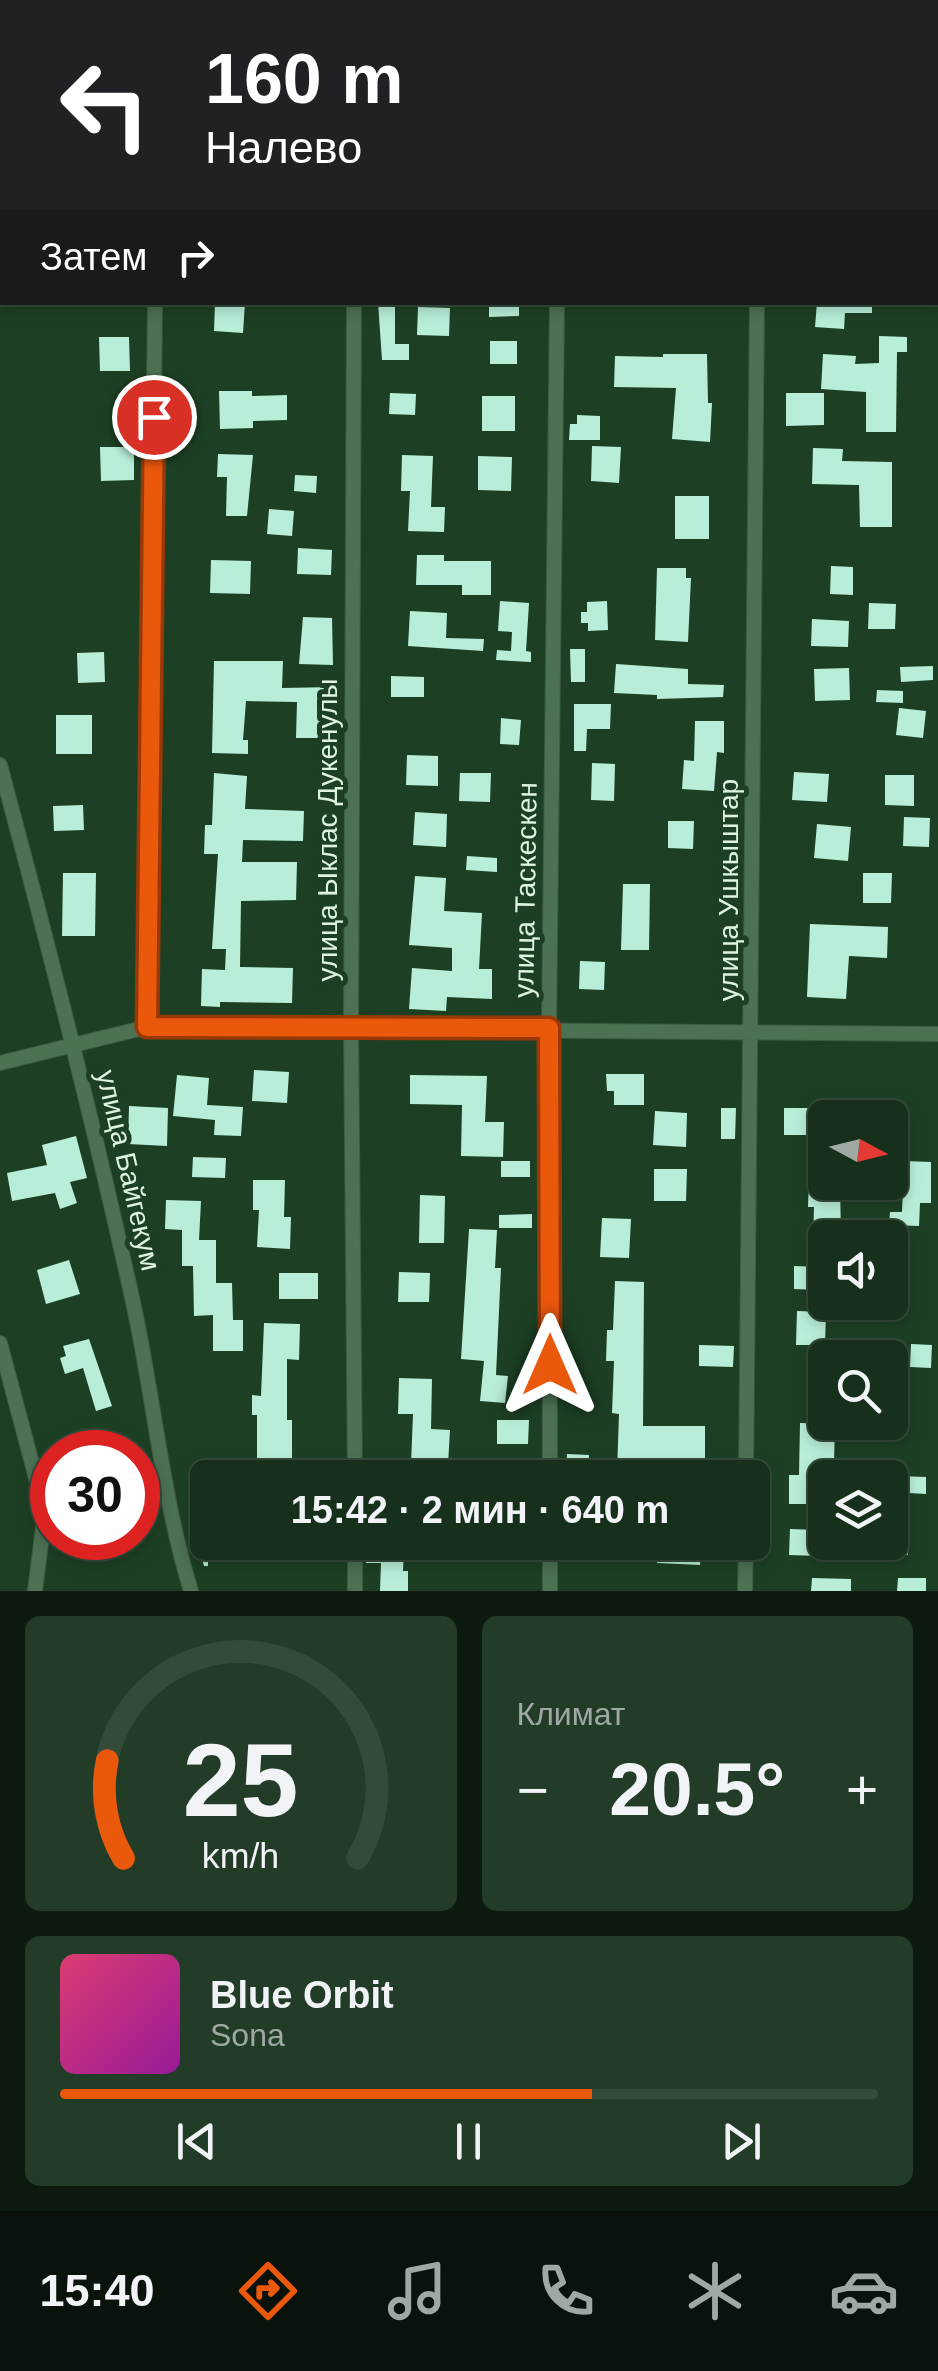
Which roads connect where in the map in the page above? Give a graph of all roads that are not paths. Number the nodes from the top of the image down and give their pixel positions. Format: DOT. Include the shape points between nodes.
graph roads {
  1 [pos="155,305"];
  2 [pos="354,305"];
  3 [pos="557,305"];
  4 [pos="757,305"];
  5 [pos="0,765"];
  6 [pos="147,1027"];
  7 [pos="352,1028"];
  8 [pos="549,1028"];
  9 [pos="752,1032"];
  10 [pos="938,1034"];
  11 [pos="74,1043"];
  12 [pos="0,1063"];
  13 [pos="0,1342"];
  14 [pos="354,1460"];
  15 [pos="550,1460"];
  16 [pos="746,1460"];
  17 [pos="355,1560"];
  18 [pos="550,1560"];
  19 [pos="746,1560"];
  20 [pos="35,1591"];
  21 [pos="191,1591"];
  22 [pos="356,1591"];
  23 [pos="550,1591"];
  24 [pos="745,1591"];
  1 -- 6 [label="street"];
  2 -- 7 [label="street, улица Ыклас Дукенулы"];
  3 -- 8 [label="street, улица Таскескен"];
  4 -- 9 [label="street, улица Ушкыштар"];
  5 -- 11 [label="street, улица Байгекум"];
  6 -- 7 [label="street"];
  6 -- 11 [label="street"];
  7 -- 8 [label="street"];
  7 -- 14 [label="street, улица Ыклас Дукенулы"];
  8 -- 9 [label="street"];
  8 -- 15 [label="street, улица Таскескен"];
  9 -- 10 [label="street"];
  9 -- 16 [label="street, улица Ушкыштар"];
  11 -- 12 [label="street"];
  11 -- 21 [label="street, улица Байгекум"];
  13 -- 20 [label="street" via="45,1512"];
  17 -- 22 [label="street"];
  18 -- 23 [label="street"];
  19 -- 24 [label="street"];
}
